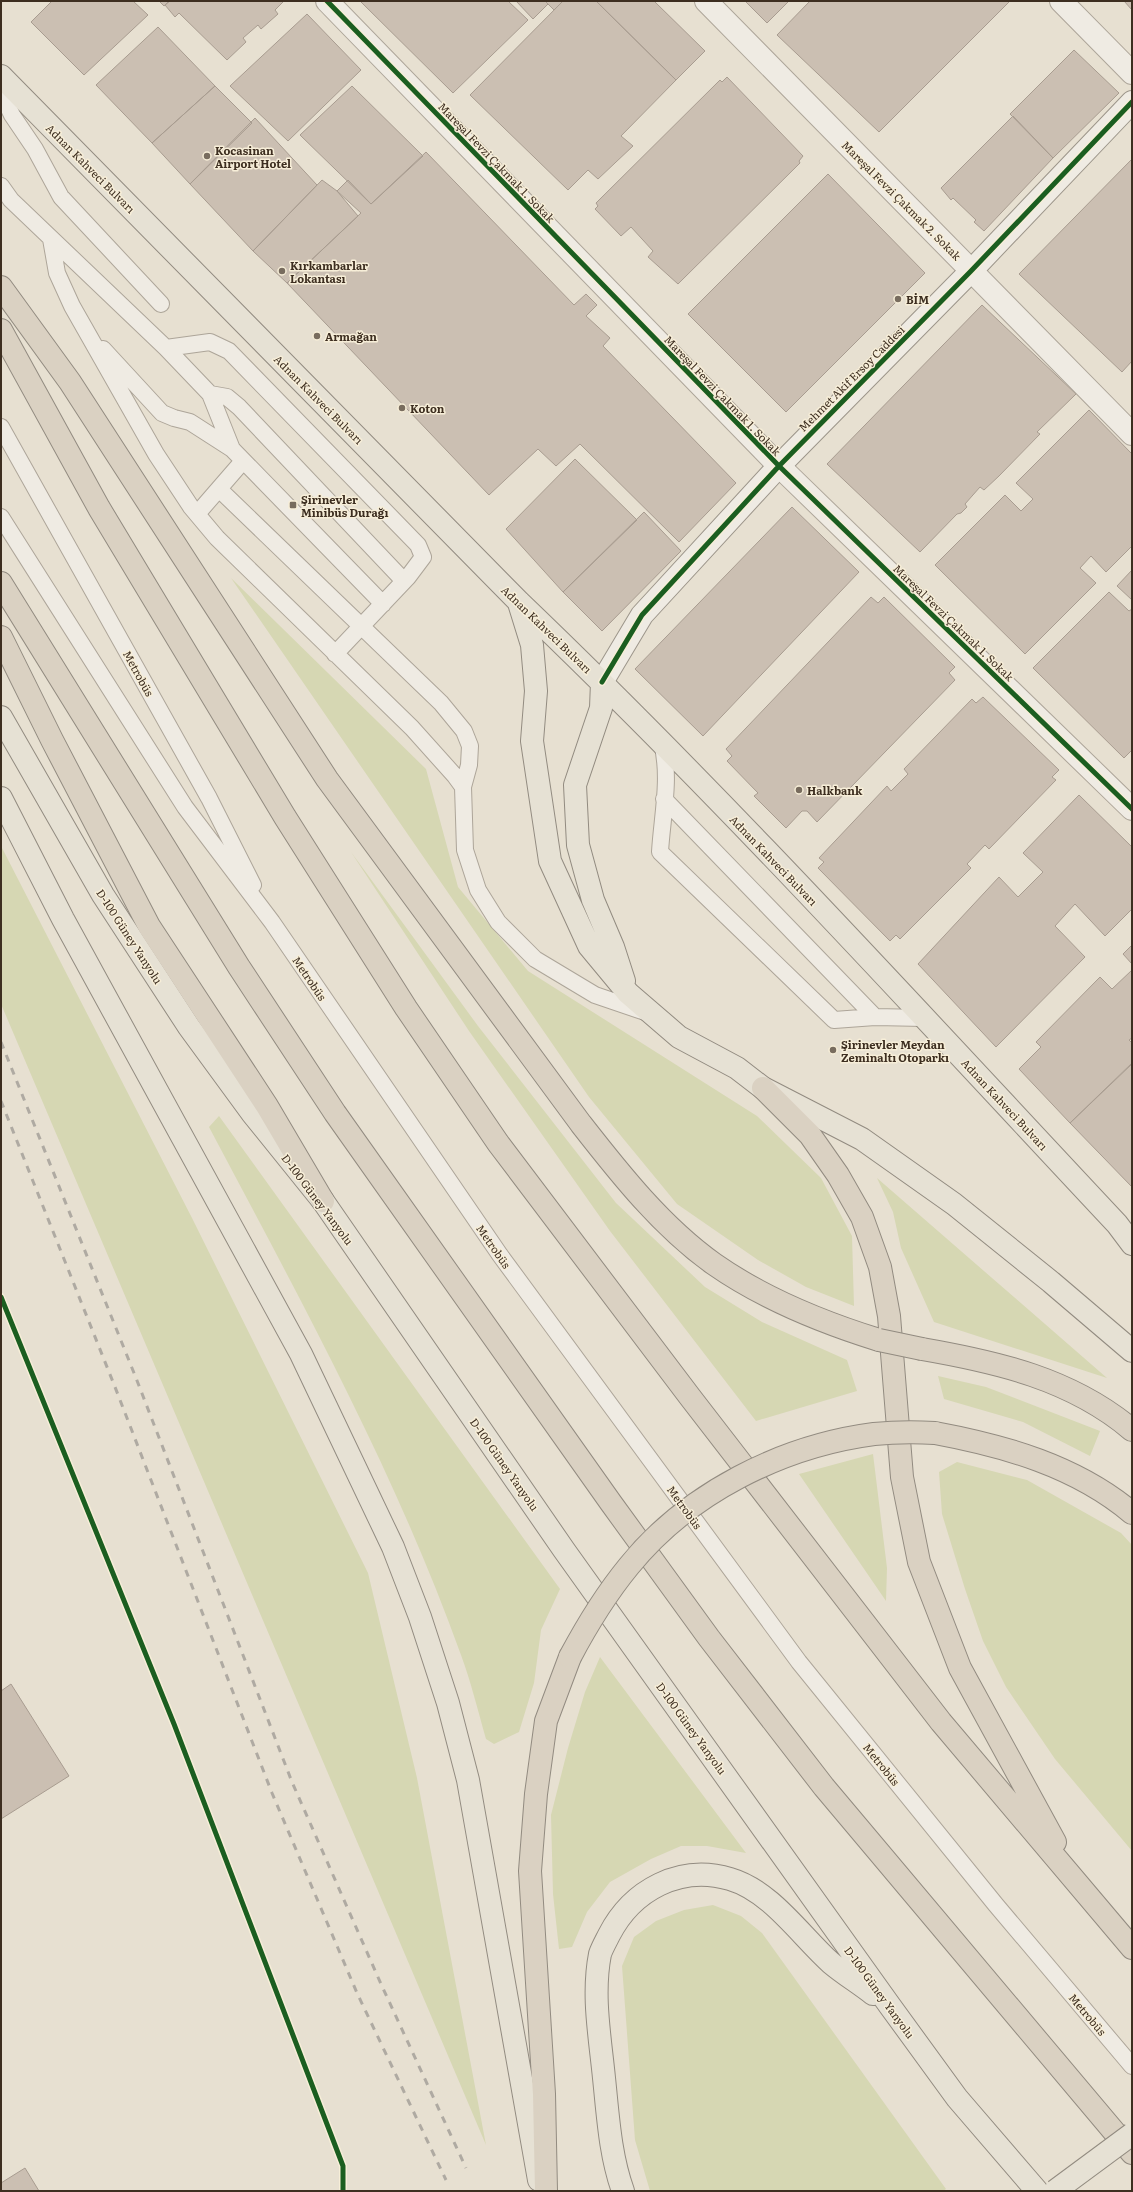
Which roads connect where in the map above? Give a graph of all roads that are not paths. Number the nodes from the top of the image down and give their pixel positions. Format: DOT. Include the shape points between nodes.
graph roads {
  1 [pos="327,1"];
  2 [pos="706,1"];
  3 [pos="1062,1"];
  4 [pos="1132,73"];
  5 [pos="1,76"];
  6 [pos="1,92"];
  7 [pos="1132,102"];
  8 [pos="1,186"];
  9 [pos="51,239"];
  10 [pos="971,271"];
  11 [pos="1,287"];
  12 [pos="161,304"];
  13 [pos="84,328"];
  14 [pos="1,330"];
  15 [pos="166,348"];
  16 [pos="210,394"];
  17 [pos="1,427"];
  18 [pos="1132,434"];
  19 [pos="237,455"];
  20 [pos="779,466"];
  21 [pos="220,490"];
  22 [pos="197,514"];
  23 [pos="1,517"];
  24 [pos="404,581"];
  25 [pos="1,583"];
  26 [pos="519,602"];
  27 [pos="383,604"];
  28 [pos="362,626"];
  29 [pos="1,637"];
  30 [pos="335,654"];
  31 [pos="602,682"];
  32 [pos="1,717"];
  33 [pos="662,743"];
  34 [pos="463,787"];
  35 [pos="1,798"];
  36 [pos="664,799"];
  37 [pos="1132,809"];
  38 [pos="272,922"];
  39 [pos="628,993"];
  40 [pos="652,1014"];
  41 [pos="875,1017"];
  42 [pos="924,1018"];
  43 [pos="764,1088"];
  44 [pos="323,1200"];
  45 [pos="1132,1244"];
  46 [pos="1132,1351"];
  47 [pos="1132,1430"];
  48 [pos="1132,1513"];
  49 [pos="1080,1887"];
  50 [pos="1132,1948"];
  51 [pos="890,2006"];
  52 [pos="1132,2066"];
  53 [pos="1132,2134"];
  54 [pos="1132,2153"];
  55 [pos="541,2191"];
  56 [pos="546,2191"];
  57 [pos="623,2191"];
  58 [pos="1037,2191"];
  59 [pos="1055,2191"];
  1 -- 20 [label="street, Mareşal Fevzi Çakmak 1. Sokak"];
  2 -- 10 [label="street, Mareşal Fevzi Çakmak 2. Sokak"];
  3 -- 4 [label="street"];
  5 -- 26 [label="main road, Adnan Kahveci Bulvarı"];
  6 -- 12 [label="lane" via="61,197"];
  7 -- 10 [label="street, Mehmet Akif Ersoy Caddesi"];
  8 -- 9 [label="lane" via="11,200"];
  9 -- 13 [label="lane" via="57,273"];
  9 -- 15 [label="lane"];
  10 -- 18 [label="street, Mareşal Fevzi Çakmak 2. Sokak"];
  10 -- 20 [label="street, Mehmet Akif Ersoy Caddesi"];
  11 -- 47 [label="highway, bridge" via="70,382 327,779 581,1124 621,1175 665,1222 714,1264 758,1292 799,1312 878,1340 975,1358 1050,1381 1110,1411"];
  13 -- 19 [label="lane" via="162,413 190,422"];
  13 -- 22 [label="lane" via="156,454"];
  14 -- 49 [label="highway" via="99,508 260,777 406,1008 498,1144 941,1722"];
  15 -- 16 [label="lane"];
  15 -- 24 [label="lane" via="210,342 229,351 418,545 423,558"];
  16 -- 19 [label="lane"];
  16 -- 24 [label="lane" via="227,397 239,407"];
  17 -- 38 [label="lane, Metrobüs" via="209,798"];
  19 -- 21 [label="lane"];
  19 -- 27 [label="lane"];
  20 -- 31 [label="street, Mehmet Akif Ersoy Caddesi" via="642,615"];
  20 -- 37 [label="street, Mareşal Fevzi Çakmak 1. Sokak"];
  21 -- 22 [label="lane"];
  21 -- 28 [label="lane"];
  22 -- 30 [label="lane" via="217,538"];
  23 -- 38 [label="lane, Metrobüs" via="185,808"];
  24 -- 27 [label="lane"];
  25 -- 54 [label="highway" via="239,967 335,1113 611,1503 709,1638 824,1787"];
  26 -- 31 [label="main road, Adnan Kahveci Bulvarı"];
  26 -- 39 [label="main road" via="532,645 536,691 532,741 550,861 588,946"];
  27 -- 28 [label="lane"];
  28 -- 30 [label="lane"];
  28 -- 34 [label="lane" via="441,703 464,731 470,746 469,765"];
  29 -- 44 [label="highway" via="149,926 267,1106"];
  30 -- 34 [label="lane" via="412,728"];
  31 -- 33 [label="main road, Adnan Kahveci Bulvarı"];
  31 -- 39 [label="main road" via="600,708 575,785 578,845 593,900 613,947"];
  32 -- 44 [label="main road, D-100 Güney Yanyolu" via="103,895 146,963 252,1113"];
  33 -- 36 [label="lane" via="666,758"];
  33 -- 42 [label="main road, Adnan Kahveci Bulvarı"];
  34 -- 40 [label="lane" via="465,850 478,890 498,922 535,959 581,987 595,995"];
  35 -- 55 [label="main road" via="63,919 302,1354 393,1547 448,1703 468,1780"];
  36 -- 41 [label="lane"];
  36 -- 41 [label="lane" via="660,852 834,1020"];
  38 -- 52 [label="lane, Metrobüs" via="500,1256 799,1662 996,1905"];
  39 -- 40 [label="main road"];
  40 -- 43 [label="main road" via="679,1037 737,1068"];
  41 -- 42 [label="lane"];
  42 -- 45 [label="main road, Adnan Kahveci Bulvarı" via="1112,1219"];
  43 -- 46 [label="main road" via="862,1139 954,1204"];
  43 -- 49 [label="highway" via="810,1135 838,1175 862,1217 880,1267 889,1316 902,1477 919,1562 960,1668"];
  44 -- 51 [label="main road, D-100 Güney Yanyolu" via="564,1550"];
  48 -- 56 [label="highway, bridge" via="1087,1482 1042,1460 988,1442 935,1433 874,1434 830,1443 762,1466 729,1483 665,1528 630,1565 588,1623 570,1657 546,1721 536,1794 530,1871 544,2094"];
  49 -- 50 [label="highway"];
  51 -- 57 [label="main road" via="832,1963 769,1900 747,1886 700,1874 677,1878 650,1888 630,1903 613,1927 600,1953 597,1975 596,2005 611,2139 617,2175"];
  51 -- 58 [label="main road, D-100 Güney Yanyolu" via="957,2098"];
  53 -- 59 [label="main road, bridge"];
}
